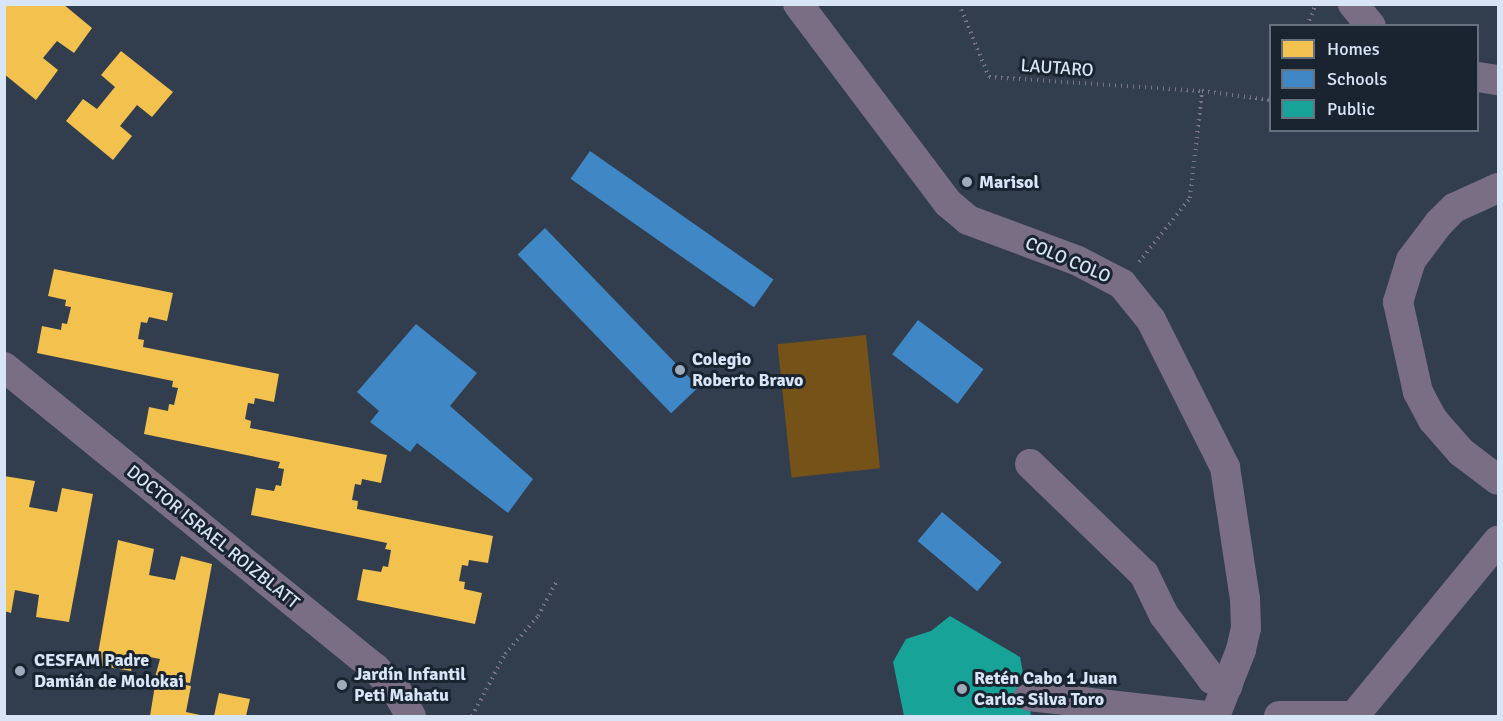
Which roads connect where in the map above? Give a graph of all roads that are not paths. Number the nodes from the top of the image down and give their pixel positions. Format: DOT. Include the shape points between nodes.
graph roads {
  1 [pos="798,4"];
  2 [pos="1353,4"];
  3 [pos="1369,24"];
  4 [pos="1479,77"];
  5 [pos="1498,80"];
  6 [pos="1498,189"];
  7 [pos="4,367"];
  8 [pos="1030,464"];
  9 [pos="1498,480"];
  10 [pos="1498,542"];
  11 [pos="1227,686"];
  12 [pos="1029,696"];
  13 [pos="1354,716"];
  14 [pos="411,717"];
  15 [pos="1206,717"];
  16 [pos="1215,717"];
  17 [pos="1279,717"];
  1 -- 11 [label="street, COLO COLO" via="948,204 962,215 1078,261 1122,284 1151,320 1225,467 1246,628"];
  2 -- 3 [label="street"];
  4 -- 5 [label="street"];
  6 -- 9 [label="street" via="1454,208 1439,223 1412,260 1398,302 1415,380 1432,420 1461,452"];
  7 -- 14 [label="street, DOCTOR ISRAEL ROIZBLATT" via="375,668 398,692"];
  8 -- 11 [label="street" via="1144,574 1164,615 1212,679"];
  10 -- 13 [label="street"];
  11 -- 16 [label="street, COLO COLO"];
  12 -- 15 [label="street"];
  13 -- 17 [label="street"];
}
